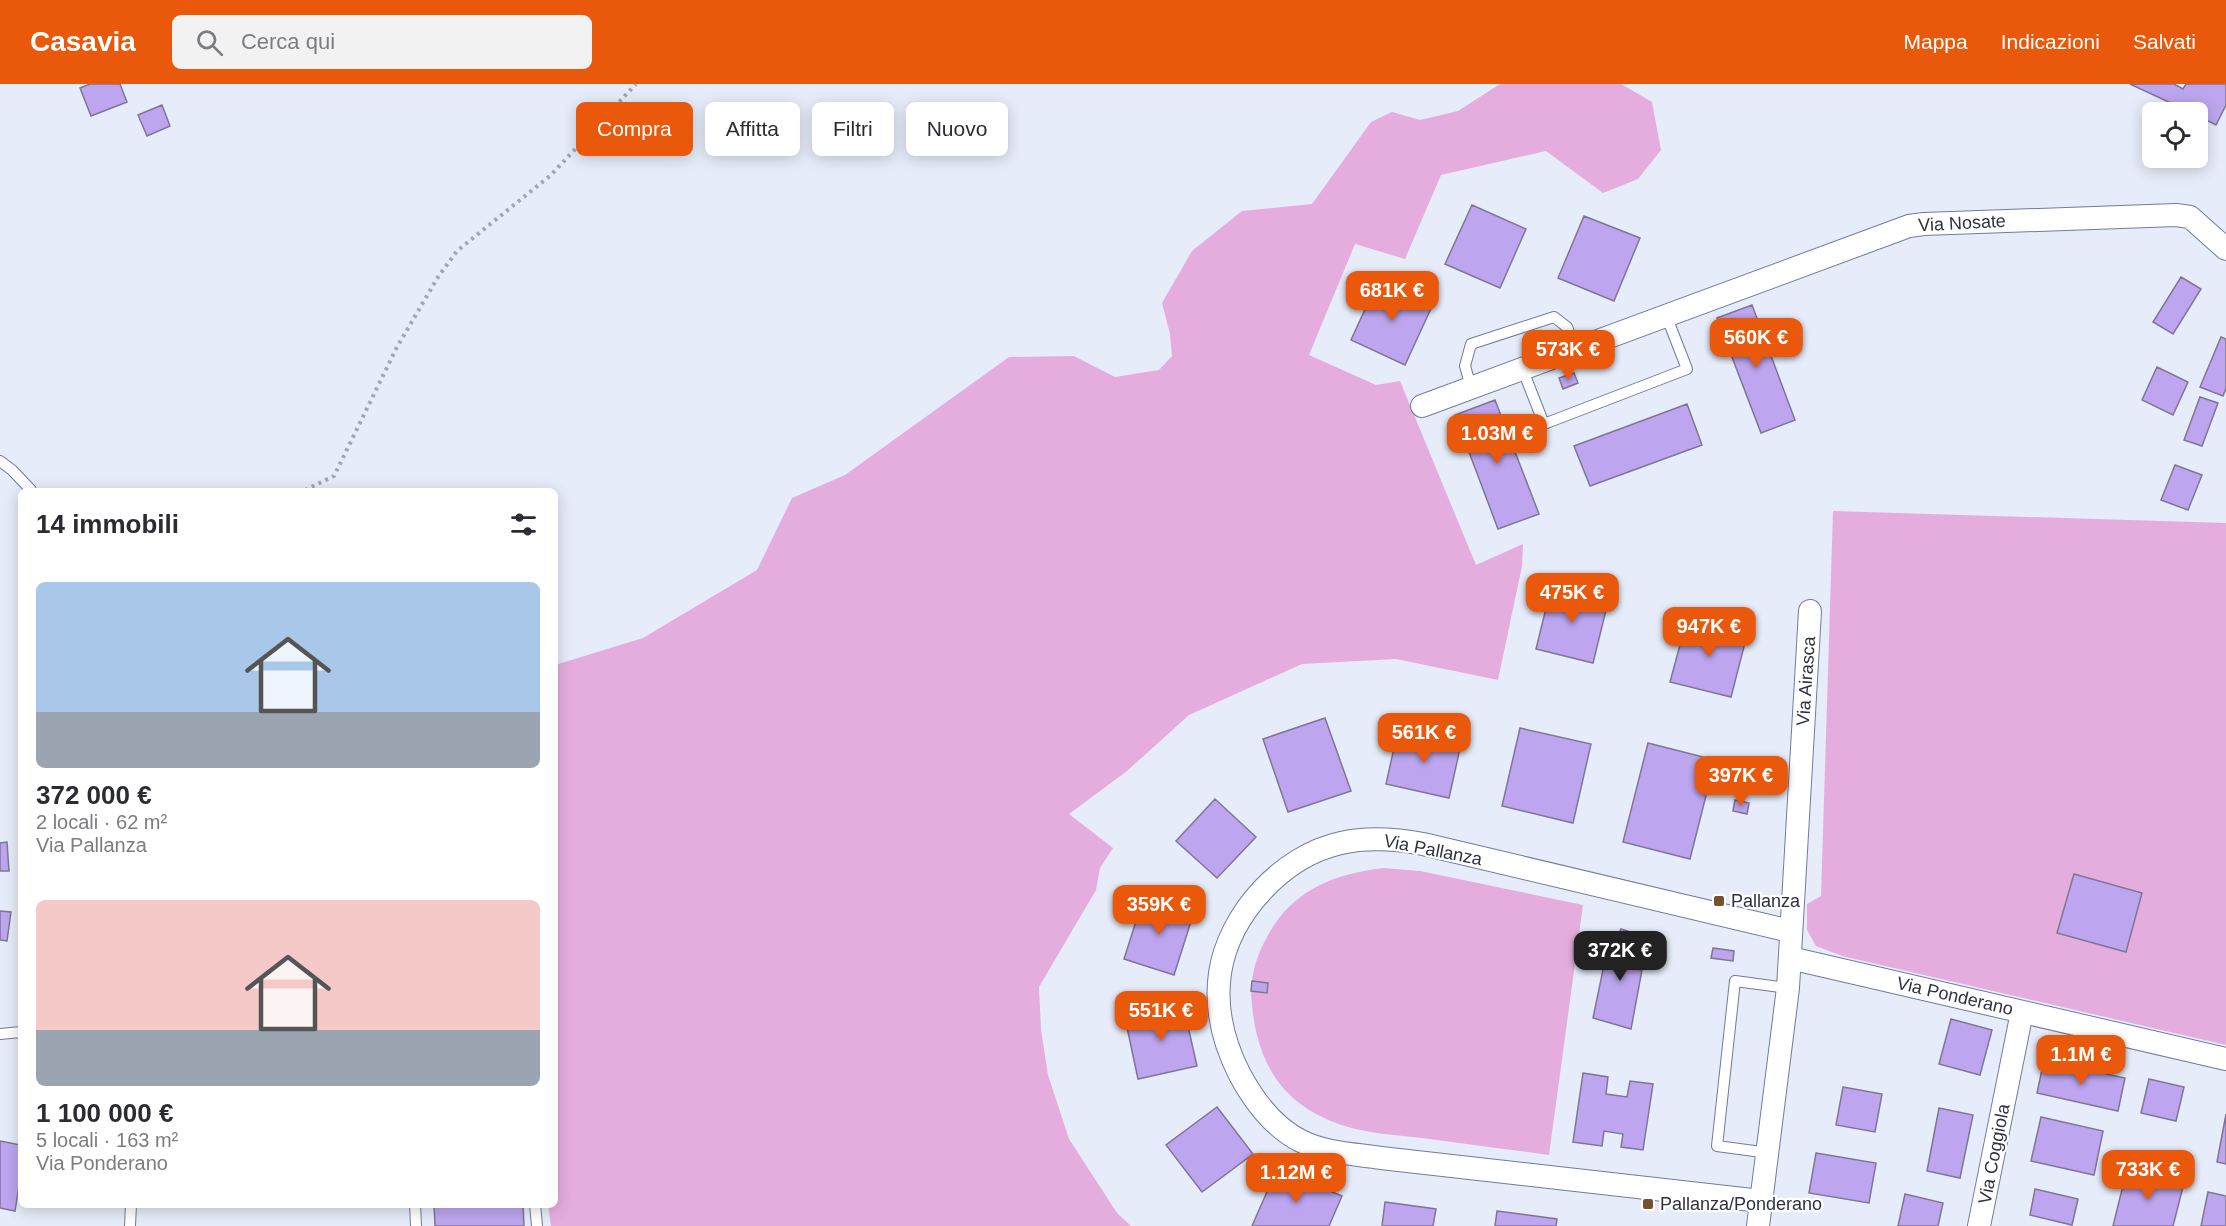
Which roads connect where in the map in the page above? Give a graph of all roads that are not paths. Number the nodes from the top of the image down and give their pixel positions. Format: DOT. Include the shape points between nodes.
graph roads {
  1 [pos="2226,249"];
  2 [pos="1666,315"];
  3 [pos="1576,349"];
  4 [pos="1522,368"];
  5 [pos="1471,387"];
  6 [pos="1422,406"];
  7 [pos="0,461"];
  8 [pos="29,488"];
  9 [pos="1810,611"];
  10 [pos="1790,931"];
  11 [pos="1790,958"];
  12 [pos="1788,988"];
  13 [pos="2022,1012"];
  14 [pos="18,1032"];
  15 [pos="0,1034"];
  16 [pos="2226,1059"];
  17 [pos="1769,1153"];
  18 [pos="1761,1201"];
  19 [pos="132,1208"];
  20 [pos="416,1208"];
  21 [pos="535,1208"];
  22 [pos="130,1226"];
  23 [pos="416,1226"];
  24 [pos="537,1226"];
  25 [pos="1758,1226"];
  26 [pos="1979,1226"];
  1 -- 2 [label="street, Via Nosate" via="2190,218 2176,214 1924,224 1843,249"];
  2 -- 3 [label="street, Via Nosate"];
  2 -- 4 [label="lane" via="1687,369 1544,424"];
  3 -- 4 [label="street, Via Nosate"];
  3 -- 5 [label="lane" via="1567,327 1554,317 1471,344 1465,366"];
  4 -- 5 [label="street, Via Nosate"];
  5 -- 6 [label="street, Via Nosate"];
  7 -- 8 [label="lane"];
  9 -- 10 [label="street, Via Airasca"];
  10 -- 11 [label="street"];
  10 -- 18 [label="street, Via Pallanza" via="1422,844 1360,840 1321,850 1266,886 1238,925 1220,973 1220,1011 1236,1067 1264,1113 1301,1141 1381,1158"];
  11 -- 12 [label="street"];
  11 -- 13 [label="street, Via Ponderano"];
  12 -- 17 [label="street"];
  12 -- 17 [label="lane" via="1735,981 1717,1146"];
  13 -- 16 [label="street, Via Ponderano"];
  13 -- 26 [label="street, Via Coggiola"];
  14 -- 15 [label="lane"];
  17 -- 18 [label="street"];
  18 -- 25 [label="street"];
  19 -- 22 [label="lane"];
  20 -- 23 [label="lane"];
  21 -- 24 [label="lane"];
}
